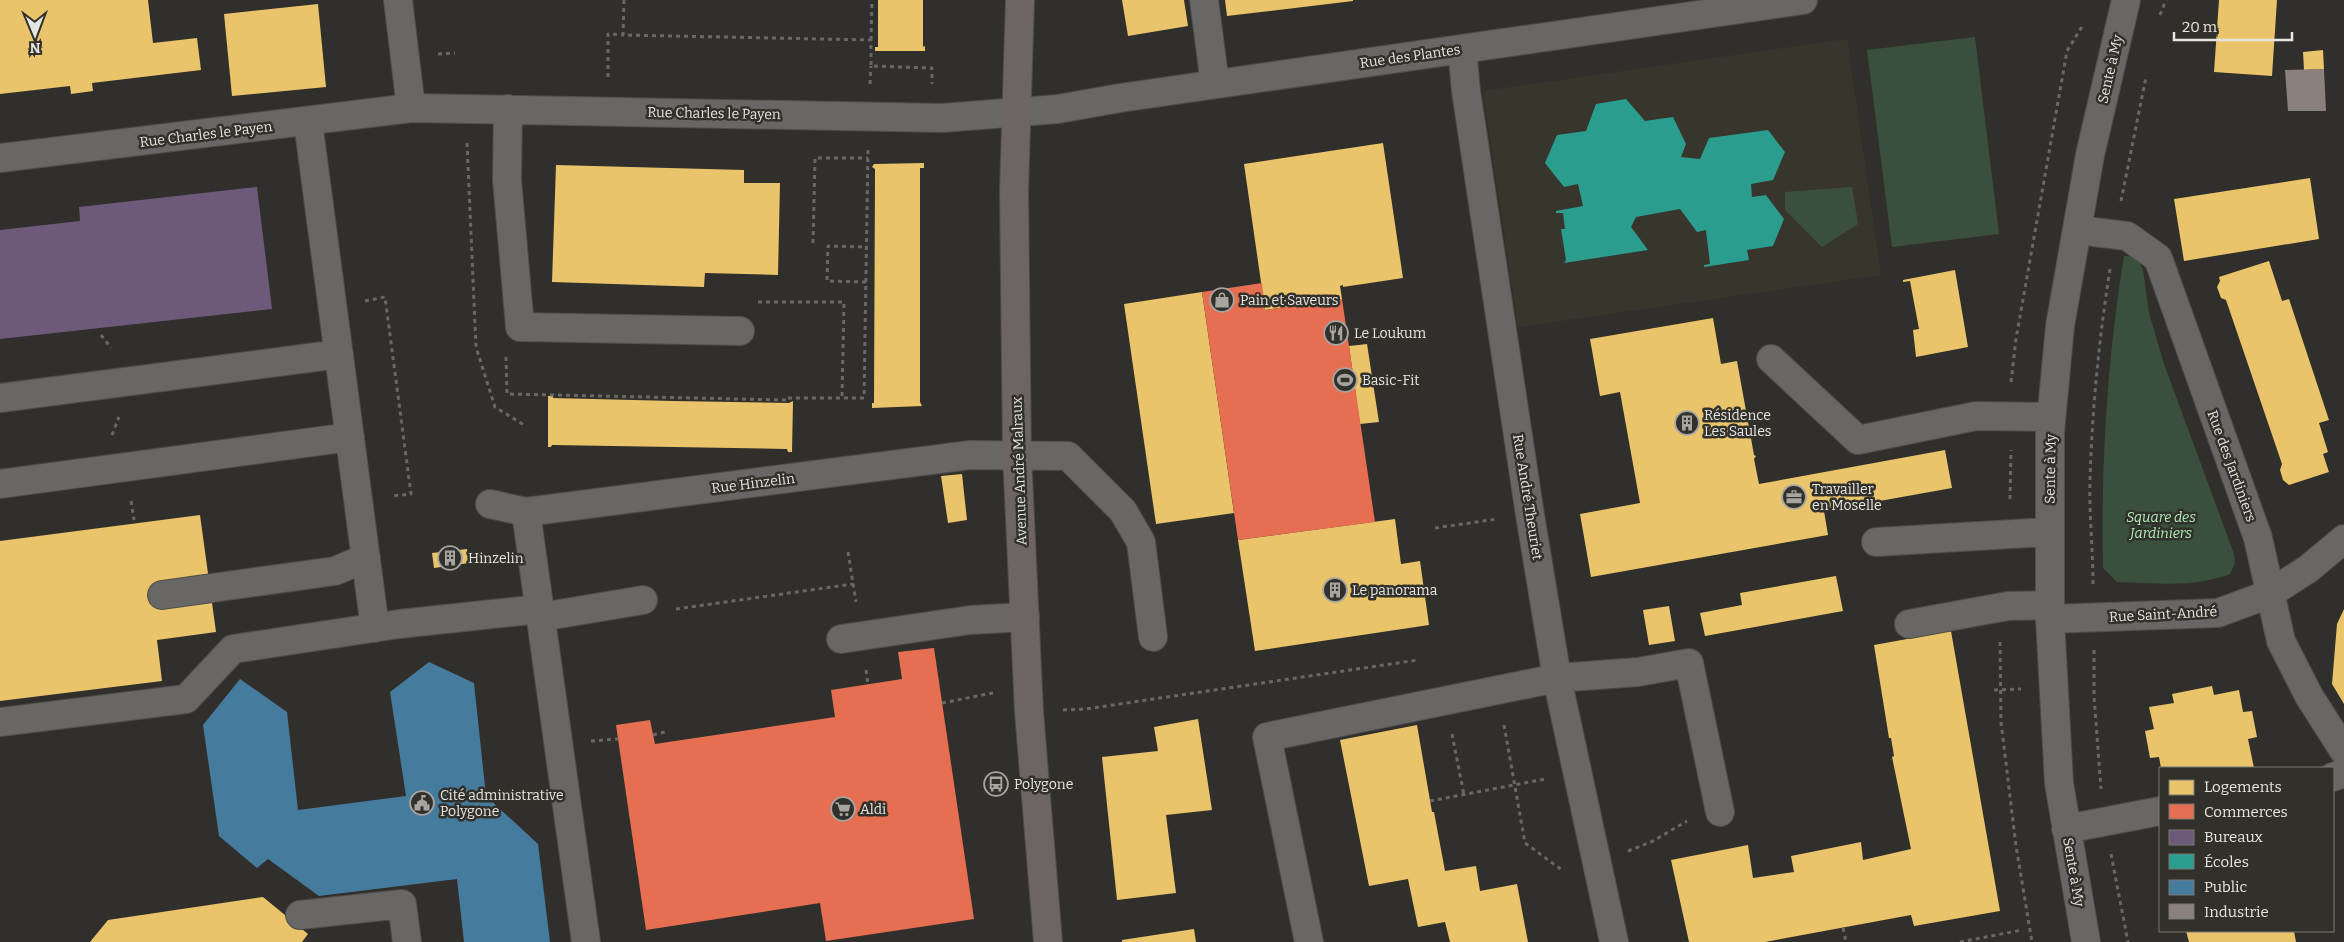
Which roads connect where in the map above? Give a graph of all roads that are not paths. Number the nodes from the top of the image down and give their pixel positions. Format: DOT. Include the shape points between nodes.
graph roads {
  1 [pos="398,0"];
  2 [pos="1020,0"];
  3 [pos="1204,0"];
  4 [pos="1803,0"];
  5 [pos="2126,0"];
  6 [pos="1771,2"];
  7 [pos="1462,49"];
  8 [pos="1215,84"];
  9 [pos="411,108"];
  10 [pos="508,108"];
  11 [pos="1017,113"];
  12 [pos="308,122"];
  13 [pos="0,158"];
  14 [pos="2077,230"];
  15 [pos="747,321"];
  16 [pos="339,354"];
  17 [pos="1771,359"];
  18 [pos="0,398"];
  19 [pos="2051,417"];
  20 [pos="350,437"];
  21 [pos="1017,454"];
  22 [pos="0,484"];
  23 [pos="490,504"];
  24 [pos="526,512"];
  25 [pos="2048,532"];
  26 [pos="2344,539"];
  27 [pos="1876,542"];
  28 [pos="366,558"];
  29 [pos="2269,594"];
  30 [pos="162,595"];
  31 [pos="643,600"];
  32 [pos="2050,612"];
  33 [pos="540,613"];
  34 [pos="1025,617"];
  35 [pos="1909,624"];
  36 [pos="375,628"];
  37 [pos="1153,637"];
  38 [pos="841,639"];
  39 [pos="1558,678"];
  40 [pos="0,722"];
  41 [pos="2344,751"];
  42 [pos="1719,807"];
  43 [pos="2159,811"];
  44 [pos="2066,829"];
  45 [pos="300,915"];
  46 [pos="407,942"];
  47 [pos="586,942"];
  48 [pos="1048,942"];
  49 [pos="1309,942"];
  50 [pos="1614,942"];
  51 [pos="2086,942"];
  1 -- 9 [label="street"];
  2 -- 11 [label="main road, Avenue André Malraux"];
  3 -- 8 [label="street"];
  4 -- 6 [label="street, Rue des Plantes"];
  5 -- 14 [label="street, Sente à My" via="2090,155"];
  6 -- 7 [label="street, Rue des Plantes"];
  7 -- 8 [label="street, Rue des Plantes"];
  7 -- 39 [label="street, Rue André Theuriet" via="1530,514"];
  8 -- 11 [label="street, Rue des Plantes"];
  9 -- 10 [label="street, Rue Charles le Payen"];
  9 -- 12 [label="street, Rue Charles le Payen"];
  10 -- 11 [label="street, Rue Charles le Payen" via="942,118"];
  10 -- 15 [label="street" via="507,180 520,327"];
  11 -- 21 [label="main road, Avenue André Malraux" via="1014,191"];
  12 -- 13 [label="street, Rue Charles le Payen"];
  12 -- 16 [label="street"];
  14 -- 19 [label="street, Sente à My" via="2060,326"];
  14 -- 29 [label="street, Rue des Jardiniers" via="2127,236 2158,258 2258,538"];
  16 -- 18 [label="street"];
  16 -- 20 [label="street"];
  17 -- 19 [label="street" via="1858,440 1976,416"];
  19 -- 25 [label="street, Sente à My"];
  20 -- 22 [label="street"];
  20 -- 28 [label="street"];
  21 -- 24 [label="street, Rue Hinzelin" via="970,455"];
  21 -- 34 [label="main road, Avenue André Malraux"];
  21 -- 37 [label="street, Rue Hinzelin" via="1068,456 1123,510 1141,542"];
  23 -- 24 [label="street, Rue Hinzelin"];
  24 -- 33 [label="street"];
  25 -- 27 [label="street"];
  25 -- 32 [label="street, Sente à My"];
  26 -- 29 [label="street, Rue Saint-André" via="2308,569"];
  28 -- 30 [label="street" via="335,571"];
  28 -- 36 [label="street"];
  29 -- 32 [label="street, Rue Saint-André" via="2218,613 2094,617"];
  29 -- 41 [label="street, Rue des Jardiniers" via="2280,641 2309,696"];
  31 -- 33 [label="street"];
  32 -- 35 [label="street, Rue Saint-André" via="2008,606"];
  32 -- 44 [label="street, Sente à My" via="2059,783"];
  33 -- 36 [label="street"];
  33 -- 47 [label="street"];
  34 -- 38 [label="street" via="970,620"];
  34 -- 48 [label="main road, Avenue André Malraux"];
  36 -- 40 [label="street" via="233,649 186,699"];
  39 -- 42 [label="street" via="1638,672 1689,663"];
  39 -- 49 [label="street" via="1267,737"];
  39 -- 50 [label="street, Rue André Theuriet"];
  43 -- 44 [label="street"];
  44 -- 51 [label="street, Sente à My"];
  45 -- 46 [label="street" via="402,904"];
}
